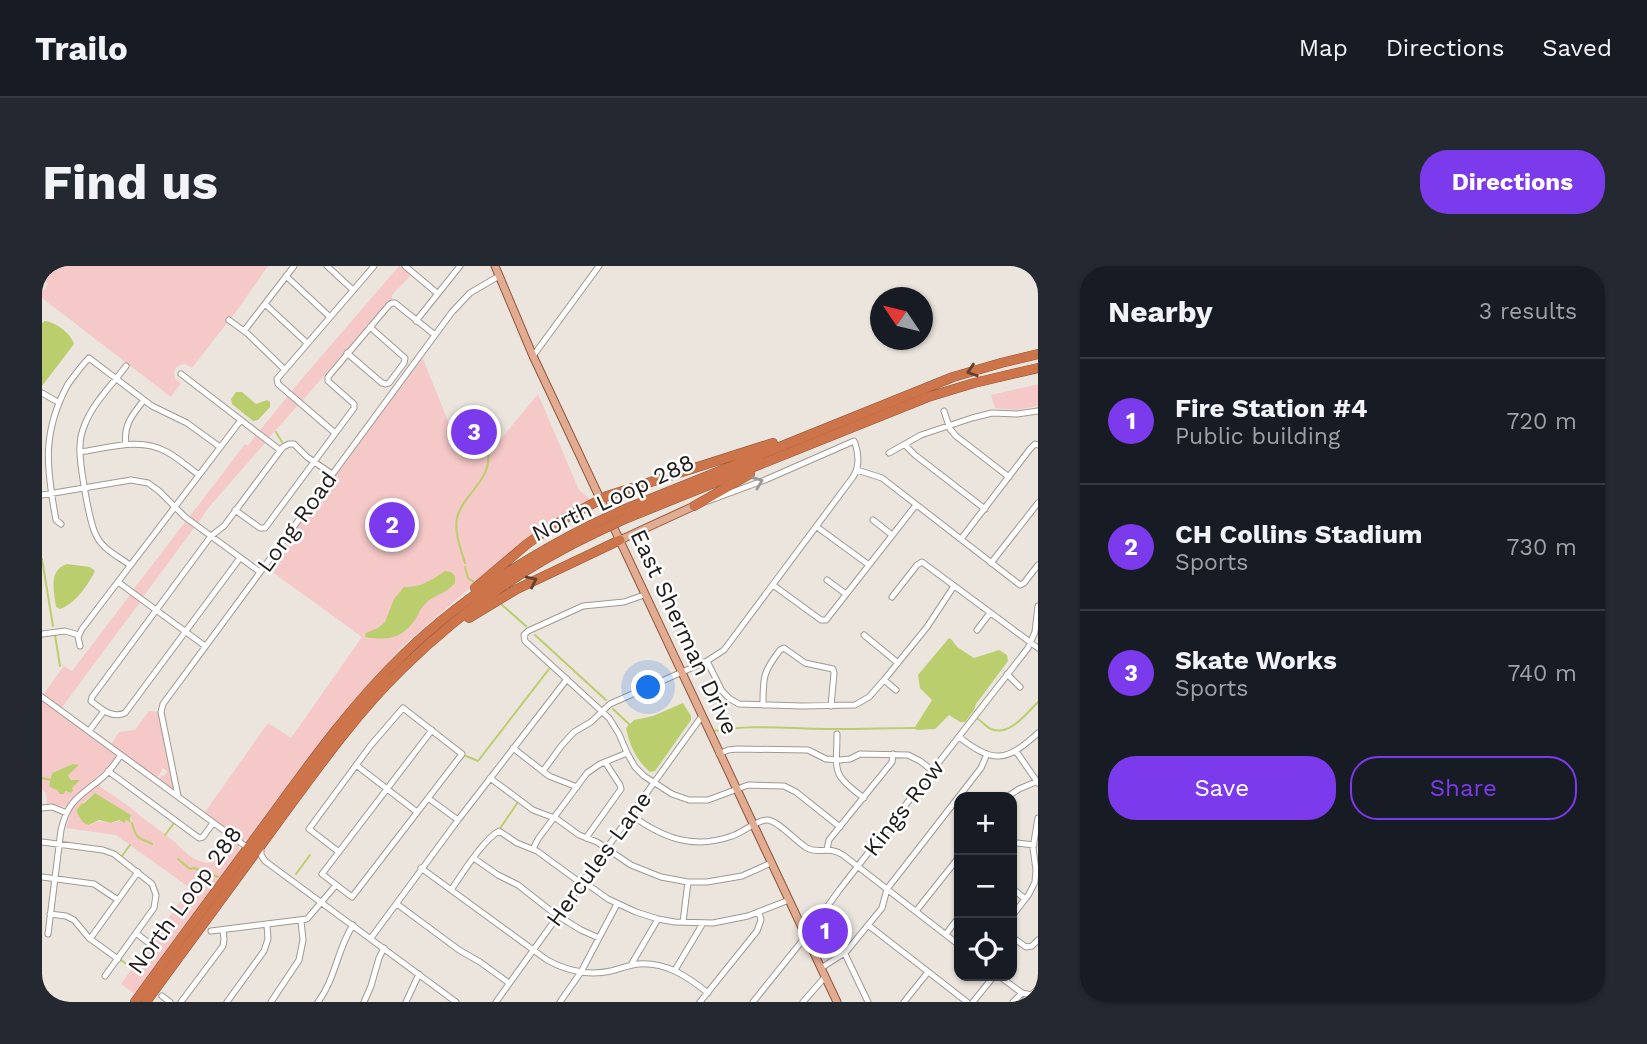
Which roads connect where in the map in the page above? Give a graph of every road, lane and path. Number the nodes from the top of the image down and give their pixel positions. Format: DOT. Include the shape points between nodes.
graph roads {
  1 [pos="293,266"];
  2 [pos="327,266"];
  3 [pos="374,266"];
  4 [pos="405,266"];
  5 [pos="460,266"];
  6 [pos="495,266"];
  7 [pos="599,266"];
  8 [pos="286,276"];
  9 [pos="499,276"];
  10 [pos="353,290"];
  11 [pos="437,293"];
  12 [pos="265,304"];
  13 [pos="330,317"];
  14 [pos="229,320"];
  15 [pos="416,321"];
  16 [pos="370,327"];
  17 [pos="244,331"];
  18 [pos="435,335"];
  19 [pos="307,343"];
  20 [pos="347,353"];
  21 [pos="1038,354"];
  22 [pos="533,356"];
  23 [pos="126,366"];
  24 [pos="1038,368"];
  25 [pos="284,369"];
  26 [pos="181,374"];
  27 [pos="117,378"];
  28 [pos="42,393"];
  29 [pos="145,400"];
  30 [pos="56,401"];
  31 [pos="944,411"];
  32 [pos="1038,411"];
  33 [pos="241,420"];
  34 [pos="949,425"];
  35 [pos="335,433"];
  36 [pos="808,435"];
  37 [pos="126,444"];
  38 [pos="905,444"];
  39 [pos="1037,445"];
  40 [pos="220,447"];
  41 [pos="802,447"];
  42 [pos="280,450"];
  43 [pos="80,452"];
  44 [pos="889,453"];
  45 [pos="314,462"];
  46 [pos="857,470"];
  47 [pos="332,474"];
  48 [pos="199,475"];
  49 [pos="1009,477"];
  50 [pos="86,487"];
  51 [pos="51,493"];
  52 [pos="42,495"];
  53 [pos="600,499"];
  54 [pos="1038,503"];
  55 [pos="916,505"];
  56 [pos="175,506"];
  57 [pos="694,506"];
  58 [pos="985,509"];
  59 [pos="235,510"];
  60 [pos="625,514"];
  61 [pos="873,520"];
  62 [pos="61,524"];
  63 [pos="817,527"];
  64 [pos="595,528"];
  65 [pos="892,535"];
  66 [pos="211,536"];
  67 [pos="961,539"];
  68 [pos="620,540"];
  69 [pos="240,558"];
  70 [pos="991,563"];
  71 [pos="130,565"];
  72 [pos="869,565"];
  73 [pos="1038,565"];
  74 [pos="260,572"];
  75 [pos="827,580"];
  76 [pos="118,582"];
  77 [pos="773,584"];
  78 [pos="954,586"];
  79 [pos="846,594"];
  80 [pos="644,595"];
  81 [pos="892,597"];
  82 [pos="1038,606"];
  83 [pos="156,610"];
  84 [pos="990,613"];
  85 [pos="430,630"];
  86 [pos="978,631"];
  87 [pos="185,632"];
  88 [pos="42,634"];
  89 [pos="79,635"];
  90 [pos="864,635"];
  91 [pos="1031,642"];
  92 [pos="80,646"];
  93 [pos="205,646"];
  94 [pos="1038,648"];
  95 [pos="414,658"];
  96 [pos="707,661"];
  97 [pos="898,663"];
  98 [pos="682,673"];
  99 [pos="1007,674"];
  100 [pos="567,679"];
  101 [pos="884,680"];
  102 [pos="1020,687"];
  103 [pos="896,690"];
  104 [pos="42,697"];
  105 [pos="763,705"];
  106 [pos="831,706"];
  107 [pos="104,711"];
  108 [pos="602,711"];
  109 [pos="702,716"];
  110 [pos="432,730"];
  111 [pos="89,731"];
  112 [pos="1038,733"];
  113 [pos="837,734"];
  114 [pos="959,737"];
  115 [pos="513,748"];
  116 [pos="627,752"];
  117 [pos="1015,752"];
  118 [pos="719,754"];
  119 [pos="893,754"];
  120 [pos="987,754"];
  121 [pos="121,755"];
  122 [pos="836,760"];
  123 [pos="605,762"];
  124 [pos="356,765"];
  125 [pos="108,771"];
  126 [pos="542,771"];
  127 [pos="933,771"];
  128 [pos="490,778"];
  129 [pos="1038,781"];
  130 [pos="654,782"];
  131 [pos="576,787"];
  132 [pos="387,789"];
  133 [pos="737,789"];
  134 [pos="1014,792"];
  135 [pos="178,796"];
  136 [pos="428,798"];
  137 [pos="863,798"];
  138 [pos="42,808"];
  139 [pos="417,812"];
  140 [pos="67,813"];
  141 [pos="631,815"];
  142 [pos="554,818"];
  143 [pos="1038,818"];
  144 [pos="458,820"];
  145 [pos="213,823"];
  146 [pos="754,825"];
  147 [pos="840,827"];
  148 [pos="586,838"];
  149 [pos="42,842"];
  150 [pos="60,844"];
  151 [pos="262,844"];
  152 [pos="1017,844"];
  153 [pos="1034,845"];
  154 [pos="248,848"];
  155 [pos="533,849"];
  156 [pos="607,849"];
  157 [pos="827,849"];
  158 [pos="339,852"];
  159 [pos="475,859"];
  160 [pos="265,861"];
  161 [pos="771,863"];
  162 [pos="954,863"];
  163 [pos="248,864"];
  164 [pos="858,867"];
  165 [pos="421,868"];
  166 [pos="138,872"];
  167 [pos="42,877"];
  168 [pos="55,878"];
  169 [pos="582,882"];
  170 [pos="688,882"];
  171 [pos="336,885"];
  172 [pos="887,889"];
  173 [pos="451,890"];
  174 [pos="1017,892"];
  175 [pos="1025,899"];
  176 [pos="118,900"];
  177 [pos="789,900"];
  178 [pos="322,902"];
  179 [pos="397,904"];
  180 [pos="617,904"];
  181 [pos="1017,909"];
  182 [pos="916,911"];
  183 [pos="760,913"];
  184 [pos="50,914"];
  185 [pos="558,916"];
  186 [pos="958,918"];
  187 [pos="659,919"];
  188 [pos="301,921"];
  189 [pos="684,922"];
  190 [pos="703,923"];
  191 [pos="267,925"];
  192 [pos="353,925"];
  193 [pos="868,925"];
  194 [pos="223,930"];
  195 [pos="211,931"];
  196 [pos="136,933"];
  197 [pos="48,934"];
  198 [pos="946,934"];
  199 [pos="806,936"];
  200 [pos="371,938"];
  201 [pos="599,938"];
  202 [pos="90,939"];
  203 [pos="1038,940"];
  204 [pos="954,941"];
  205 [pos="1017,943"];
  206 [pos="150,944"];
  207 [pos="384,948"];
  208 [pos="534,949"];
  209 [pos="845,954"];
  210 [pos="117,959"];
  211 [pos="631,965"];
  212 [pos="821,968"];
  213 [pos="675,970"];
  214 [pos="581,972"];
  215 [pos="928,972"];
  216 [pos="419,974"];
  217 [pos="105,976"];
  218 [pos="825,976"];
  219 [pos="993,981"];
  220 [pos="1004,981"];
  221 [pos="509,983"];
  222 [pos="1038,989"];
  223 [pos="708,993"];
  224 [pos="1022,993"];
  225 [pos="1032,995"];
  226 [pos="162,996"];
  227 [pos="964,1001"];
  228 [pos="134,1002"];
  229 [pos="148,1002"];
  230 [pos="170,1002"];
  231 [pos="181,1002"];
  232 [pos="227,1002"];
  233 [pos="271,1002"];
  234 [pos="318,1002"];
  235 [pos="363,1002"];
  236 [pos="406,1002"];
  237 [pos="456,1002"];
  238 [pos="496,1002"];
  239 [pos="560,1002"];
  240 [pos="700,1002"];
  241 [pos="752,1002"];
  242 [pos="803,1002"];
  243 [pos="837,1002"];
  244 [pos="868,1002"];
  245 [pos="904,1002"];
  246 [pos="974,1002"];
  247 [pos="1013,1002"];
  248 [pos="1023,1002"];
  1 -- 8 [label="street"];
  2 -- 10 [label="street"];
  3 -- 10 [label="street"];
  4 -- 11 [label="street"];
  5 -- 11 [label="street"];
  6 -- 9 [label="main road, East Sherman Drive"];
  7 -- 22 [label="street"];
  8 -- 12 [label="street"];
  8 -- 13 [label="street"];
  9 -- 18 [label="street, Long Road" via="466,297"];
  9 -- 22 [label="main road, East Sherman Drive"];
  10 -- 13 [label="street"];
  11 -- 15 [label="street"];
  12 -- 17 [label="street"];
  12 -- 19 [label="street"];
  13 -- 19 [label="street"];
  14 -- 17 [label="street"];
  15 -- 16 [label="street" via="393,303"];
  15 -- 18 [label="street"];
  16 -- 20 [label="street"];
  16 -- 20 [label="street" via="405,359 387,384"];
  17 -- 25 [label="street"];
  18 -- 47 [label="street, Long Road"];
  19 -- 25 [label="street"];
  20 -- 35 [label="street" via="327,379 354,405"];
  21 -- 36 [label="highway, North Loop 288, one-way" via="953,377"];
  22 -- 53 [label="main road, East Sherman Drive"];
  23 -- 27 [label="street"];
  24 -- 41 [label="highway, North Loop 288" via="928,397"];
  25 -- 35 [label="street" via="276,380 280,386"];
  26 -- 33 [label="street"];
  27 -- 29 [label="street"];
  27 -- 30 [label="street" via="89,358"];
  27 -- 43 [label="street" via="86,422"];
  28 -- 30 [label="street"];
  29 -- 37 [label="street" via="127,423"];
  29 -- 40 [label="street"];
  30 -- 51 [label="street" via="44,445"];
  31 -- 34 [label="street"];
  32 -- 34 [label="street" via="992,412"];
  33 -- 40 [label="street"];
  33 -- 42 [label="street"];
  34 -- 38 [label="street"];
  34 -- 49 [label="street" via="958,439"];
  35 -- 45 [label="street"];
  36 -- 53 [label="highway"];
  36 -- 60 [label="highway, North Loop 288"];
  37 -- 43 [label="street"];
  37 -- 48 [label="street" via="161,449"];
  38 -- 44 [label="street"];
  38 -- 58 [label="street"];
  39 -- 49 [label="street"];
  40 -- 48 [label="street"];
  41 -- 57 [label="highway"];
  41 -- 60 [label="highway, North Loop 288"];
  42 -- 45 [label="street" via="286,444 295,445"];
  42 -- 59 [label="street"];
  43 -- 50 [label="street"];
  45 -- 47 [label="street"];
  45 -- 59 [label="street" via="265,528"];
  46 -- 55 [label="street" via="882,478"];
  57 -- 46 [label="street, North Loop 288, one-way" via="854,441"];
  46 -- 63 [label="street"];
  47 -- 74 [label="street, Long Road"];
  48 -- 56 [label="street"];
  49 -- 58 [label="street"];
  50 -- 51 [label="street"];
  50 -- 56 [label="street" via="144,481"];
  50 -- 71 [label="street" via="96,537"];
  51 -- 52 [label="street"];
  51 -- 62 [label="street" via="56,520"];
  53 -- 68 [label="main road, East Sherman Drive"];
  53 -- 85 [label="highway" via="527,544"];
  54 -- 70 [label="street"];
  55 -- 65 [label="street"];
  55 -- 67 [label="street"];
  56 -- 66 [label="street"];
  56 -- 71 [label="street"];
  57 -- 68 [label="main road, North Loop 288"];
  58 -- 67 [label="street"];
  59 -- 66 [label="street"];
  60 -- 64 [label="highway, North Loop 288, bridge"];
  61 -- 65 [label="street"];
  63 -- 72 [label="street"];
  63 -- 77 [label="street"];
  64 -- 85 [label="highway, North Loop 288" via="547,547"];
  64 -- 95 [label="highway, North Loop 288" via="515,577"];
  65 -- 72 [label="street"];
  66 -- 69 [label="street"];
  66 -- 83 [label="street"];
  67 -- 70 [label="street"];
  68 -- 80 [label="main road, East Sherman Drive"];
  95 -- 68 [label="highway, one-way" via="498,600"];
  69 -- 74 [label="street"];
  69 -- 87 [label="street"];
  70 -- 73 [label="street" via="1021,585"];
  71 -- 76 [label="street"];
  72 -- 79 [label="street"];
  74 -- 93 [label="street, Long Road"];
  75 -- 79 [label="street"];
  76 -- 83 [label="street"];
  76 -- 89 [label="street"];
  77 -- 79 [label="street" via="824,620"];
  77 -- 96 [label="street" via="721,653"];
  78 -- 81 [label="street" via="921,562"];
  78 -- 84 [label="street"];
  78 -- 97 [label="street"];
  80 -- 98 [label="main road, East Sherman Drive"];
  80 -- 100 [label="street" via="579,607 524,635"];
  82 -- 91 [label="street, Kings Row"];
  83 -- 87 [label="street"];
  83 -- 107 [label="street" via="91,700"];
  84 -- 86 [label="street"];
  84 -- 91 [label="street"];
  85 -- 154 [label="highway, North Loop 288" via="348,714"];
  87 -- 93 [label="street"];
  87 -- 107 [label="street" via="123,715"];
  88 -- 89 [label="street" via="65,631"];
  89 -- 92 [label="street"];
  90 -- 97 [label="street"];
  91 -- 94 [label="street"];
  91 -- 99 [label="street, Kings Row"];
  93 -- 135 [label="street, Long Road" via="161,708"];
  95 -- 151 [label="highway, North Loop 288" via="352,724"];
  96 -- 98 [label="street"];
  96 -- 105 [label="street" via="728,698"];
  97 -- 101 [label="street"];
  98 -- 108 [label="street"];
  98 -- 109 [label="main road, East Sherman Drive"];
  99 -- 102 [label="street"];
  99 -- 114 [label="street, Kings Row"];
  100 -- 108 [label="street"];
  100 -- 115 [label="street"];
  101 -- 103 [label="street"];
  101 -- 106 [label="street" via="859,704"];
  104 -- 111 [label="street"];
  105 -- 106 [label="street"];
  105 -- 106 [label="street" via="765,673 784,648 807,664 833,669"];
  107 -- 111 [label="street"];
  108 -- 116 [label="street"];
  108 -- 126 [label="street" via="568,738"];
  109 -- 118 [label="main road, East Sherman Drive"];
  109 -- 130 [label="street, Hercules Lane"];
  110 -- 124 [label="street" via="403,708"];
  110 -- 132 [label="street"];
  110 -- 136 [label="street" via="462,754"];
  111 -- 121 [label="street"];
  112 -- 117 [label="street"];
  113 -- 122 [label="street"];
  114 -- 120 [label="street"];
  114 -- 127 [label="street, Kings Row"];
  115 -- 126 [label="street"];
  115 -- 128 [label="street"];
  116 -- 123 [label="street"];
  116 -- 130 [label="street" via="637,770"];
  117 -- 120 [label="street"];
  117 -- 129 [label="street"];
  118 -- 122 [label="street" via="737,749 808,750"];
  118 -- 133 [label="main road, East Sherman Drive"];
  119 -- 122 [label="street"];
  119 -- 127 [label="street" via="913,756"];
  119 -- 137 [label="street" via="892,762"];
  120 -- 172 [label="street" via="981,768"];
  121 -- 125 [label="street"];
  121 -- 135 [label="street"];
  122 -- 137 [label="street" via="842,780"];
  123 -- 131 [label="street"];
  123 -- 148 [label="street" via="621,789"];
  124 -- 132 [label="street"];
  124 -- 158 [label="street" via="309,829"];
  125 -- 140 [label="street" via="78,796"];
  125 -- 145 [label="street" via="201,838"];
  126 -- 131 [label="street"];
  127 -- 164 [label="street, Kings Row"];
  128 -- 142 [label="street" via="533,810"];
  128 -- 144 [label="street"];
  129 -- 134 [label="street"];
  130 -- 133 [label="street" via="678,797 696,801"];
  130 -- 141 [label="street, Hercules Lane"];
  131 -- 142 [label="street"];
  132 -- 139 [label="street"];
  132 -- 158 [label="street"];
  133 -- 146 [label="main road, East Sherman Drive"];
  133 -- 147 [label="street" via="748,785 789,788"];
  135 -- 145 [label="street"];
  136 -- 139 [label="street"];
  136 -- 144 [label="street"];
  137 -- 147 [label="street"];
  138 -- 140 [label="street"];
  139 -- 171 [label="street" via="352,898"];
  140 -- 150 [label="street"];
  141 -- 146 [label="street" via="666,836 693,842 732,837"];
  141 -- 156 [label="street, Hercules Lane"];
  142 -- 148 [label="street"];
  142 -- 155 [label="street"];
  143 -- 153 [label="street"];
  144 -- 165 [label="street"];
  145 -- 154 [label="street"];
  146 -- 157 [label="street" via="774,822 808,848"];
  146 -- 161 [label="main road, East Sherman Drive"];
  147 -- 157 [label="street"];
  148 -- 156 [label="street"];
  149 -- 150 [label="street"];
  150 -- 166 [label="street" via="108,851"];
  150 -- 168 [label="street"];
  151 -- 160 [label="street"];
  151 -- 163 [label="highway, North Loop 288"];
  152 -- 153 [label="street"];
  153 -- 175 [label="street" via="1035,882"];
  154 -- 228 [label="highway, North Loop 288"];
  155 -- 159 [label="street" via="497,831"];
  155 -- 169 [label="street"];
  156 -- 169 [label="street, Hercules Lane"];
  156 -- 170 [label="street" via="642,870"];
  157 -- 164 [label="street"];
  158 -- 171 [label="street" via="322,874"];
  159 -- 173 [label="street"];
  159 -- 185 [label="street"];
  160 -- 163 [label="street"];
  160 -- 178 [label="street"];
  161 -- 170 [label="street" via="731,879"];
  161 -- 177 [label="main road, East Sherman Drive"];
  162 -- 182 [label="street"];
  163 -- 229 [label="highway, North Loop 288"];
  164 -- 172 [label="street"];
  164 -- 199 [label="street, Kings Row"];
  165 -- 173 [label="street"];
  165 -- 179 [label="street"];
  166 -- 176 [label="street"];
  166 -- 196 [label="street" via="150,881 156,901"];
  167 -- 168 [label="street"];
  168 -- 176 [label="street" via="94,884"];
  168 -- 184 [label="street"];
  169 -- 180 [label="street"];
  169 -- 185 [label="street, Hercules Lane"];
  170 -- 189 [label="street"];
  171 -- 178 [label="street"];
  172 -- 182 [label="street"];
  172 -- 193 [label="street" via="882,908"];
  173 -- 208 [label="street"];
  174 -- 175 [label="street"];
  175 -- 181 [label="street"];
  176 -- 202 [label="street"];
  177 -- 183 [label="street"];
  177 -- 199 [label="main road, East Sherman Drive"];
  178 -- 188 [label="street"];
  178 -- 192 [label="street"];
  179 -- 200 [label="street"];
  179 -- 221 [label="street"];
  180 -- 187 [label="street"];
  180 -- 201 [label="street"];
  182 -- 198 [label="street"];
  183 -- 190 [label="street"];
  183 -- 223 [label="street" via="757,932"];
  184 -- 197 [label="street"];
  184 -- 202 [label="street" via="74,920"];
  185 -- 201 [label="street"];
  185 -- 208 [label="street, Hercules Lane"];
  186 -- 198 [label="street"];
  187 -- 189 [label="street"];
  187 -- 211 [label="street"];
  188 -- 191 [label="street"];
  188 -- 233 [label="street" via="299,960"];
  189 -- 190 [label="street"];
  190 -- 213 [label="street"];
  191 -- 194 [label="street"];
  191 -- 232 [label="street" via="264,951"];
  192 -- 200 [label="street"];
  192 -- 234 [label="street"];
  193 -- 209 [label="street"];
  193 -- 215 [label="street"];
  194 -- 195 [label="street"];
  194 -- 231 [label="street" via="222,946"];
  196 -- 206 [label="street"];
  196 -- 210 [label="street"];
  198 -- 204 [label="street"];
  199 -- 212 [label="main road, East Sherman Drive"];
  199 -- 241 [label="street, Kings Row"];
  200 -- 207 [label="street"];
  201 -- 214 [label="street"];
  202 -- 210 [label="street"];
  203 -- 205 [label="street" via="1029,947"];
  207 -- 216 [label="street"];
  207 -- 235 [label="street"];
  208 -- 214 [label="street" via="556,965"];
  208 -- 221 [label="street, Hercules Lane"];
  209 -- 212 [label="street"];
  209 -- 244 [label="street"];
  210 -- 217 [label="street"];
  211 -- 213 [label="street"];
  211 -- 214 [label="street"];
  212 -- 218 [label="main road, East Sherman Drive"];
  213 -- 223 [label="street"];
  214 -- 239 [label="street"];
  215 -- 227 [label="street"];
  215 -- 245 [label="street"];
  216 -- 236 [label="street"];
  216 -- 237 [label="street"];
  218 -- 242 [label="street"];
  218 -- 243 [label="main road, East Sherman Drive"];
  219 -- 246 [label="street"];
  220 -- 224 [label="street"];
  221 -- 238 [label="street, Hercules Lane"];
  222 -- 225 [label="street"];
  223 -- 240 [label="street"];
  224 -- 225 [label="street"];
  224 -- 247 [label="street"];
  225 -- 248 [label="street"];
  226 -- 230 [label="street"];
}
